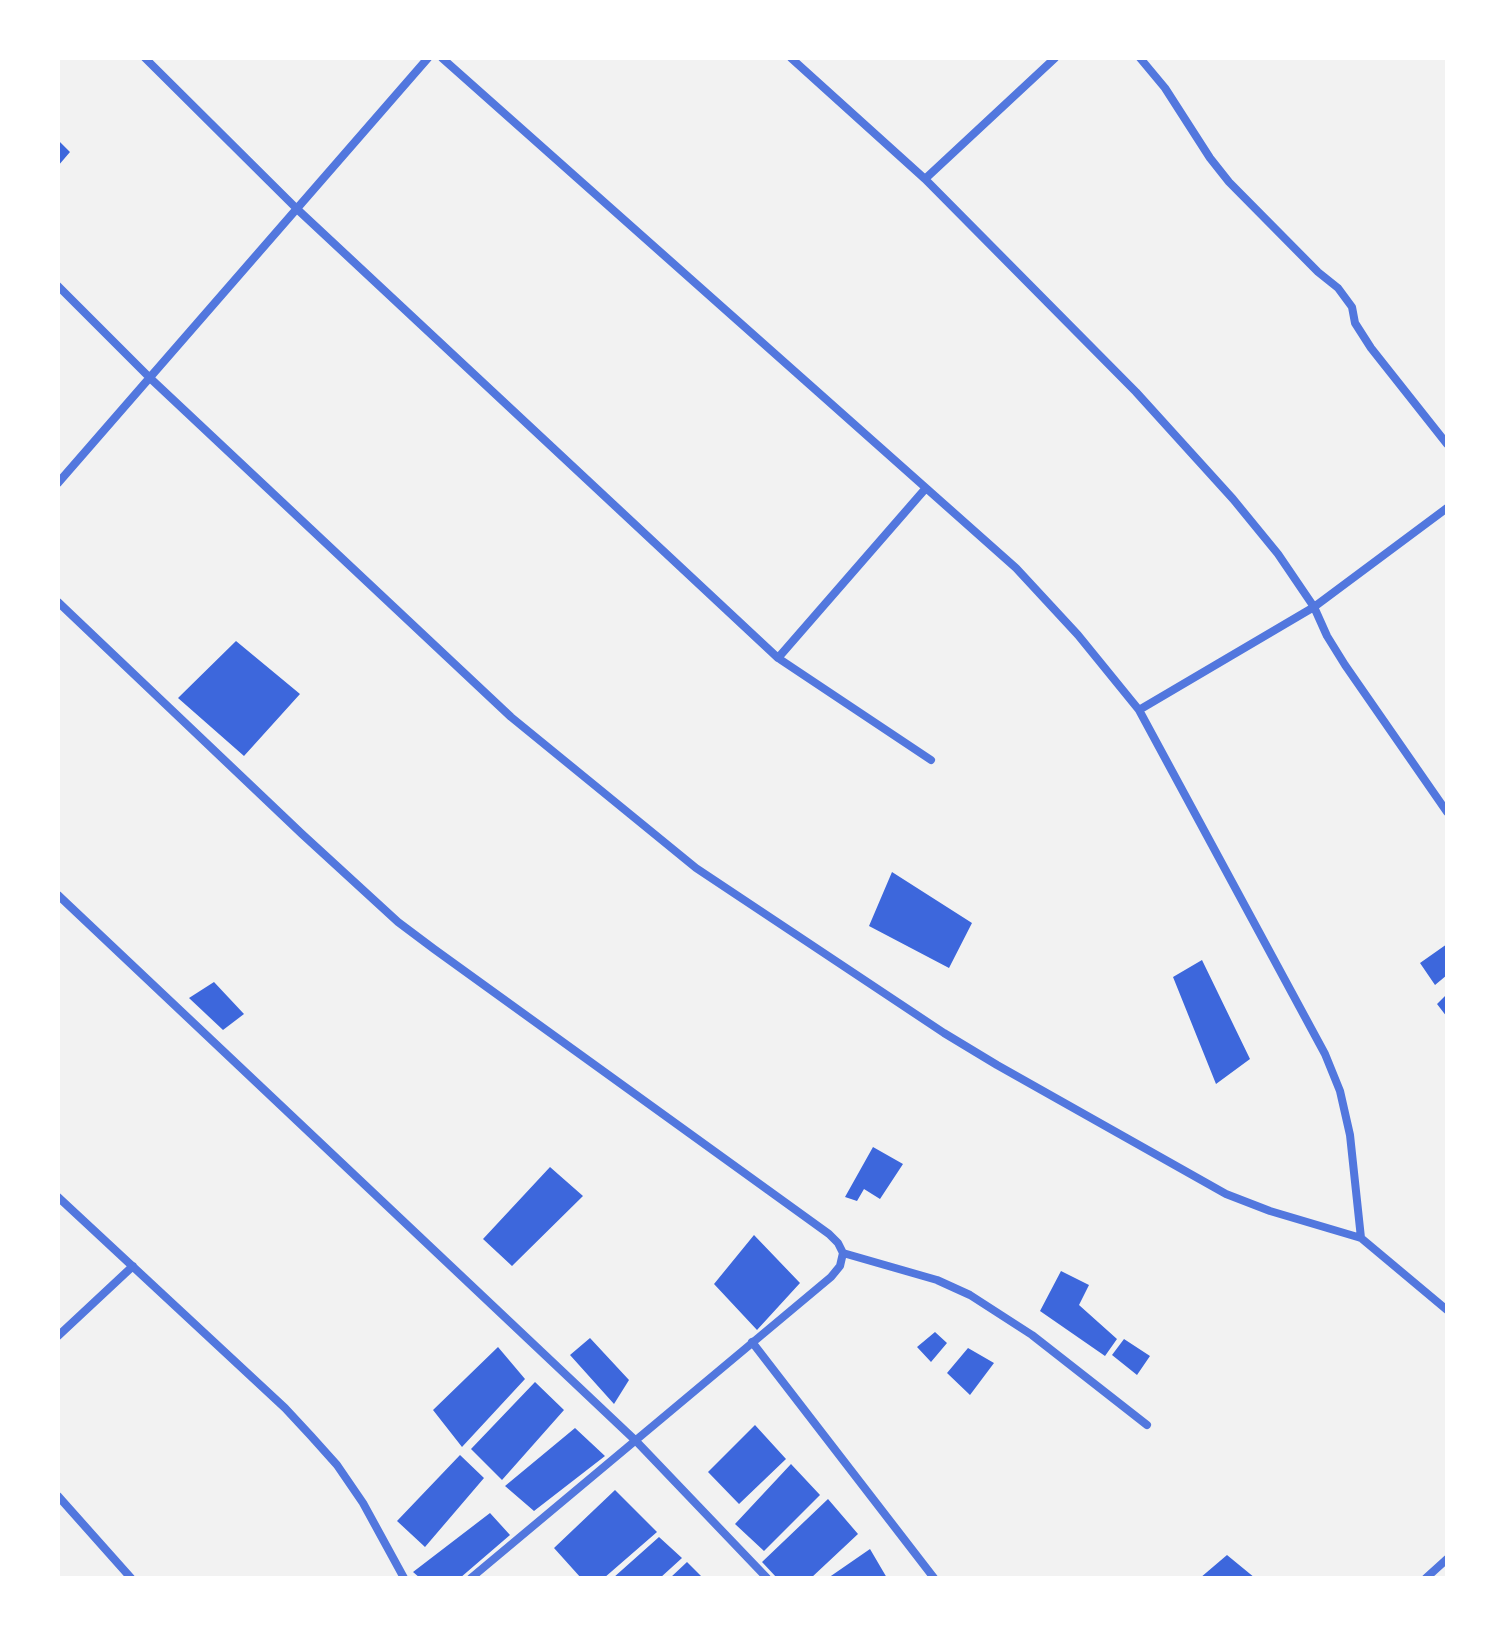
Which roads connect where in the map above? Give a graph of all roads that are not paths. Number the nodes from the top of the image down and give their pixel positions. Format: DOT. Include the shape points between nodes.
graph roads {
  1 [pos="145,58"];
  2 [pos="428,58"];
  3 [pos="442,58"];
  4 [pos="791,58"];
  5 [pos="1055,58"];
  6 [pos="1140,58"];
  7 [pos="925,179"];
  8 [pos="297,209"];
  9 [pos="58,286"];
  10 [pos="150,378"];
  11 [pos="1447,444"];
  12 [pos="58,483"];
  13 [pos="926,488"];
  14 [pos="1447,508"];
  15 [pos="58,602"];
  16 [pos="1314,607"];
  17 [pos="778,658"];
  18 [pos="1139,710"];
  19 [pos="931,760"];
  20 [pos="1443,799"];
  21 [pos="1447,812"];
  22 [pos="58,895"];
  23 [pos="58,1197"];
  24 [pos="1361,1238"];
  25 [pos="843,1253"];
  26 [pos="133,1266"];
  27 [pos="1447,1310"];
  28 [pos="58,1336"];
  29 [pos="752,1342"];
  30 [pos="1147,1425"];
  31 [pos="636,1441"];
  32 [pos="58,1496"];
  33 [pos="1447,1559"];
  34 [pos="131,1578"];
  35 [pos="404,1578"];
  36 [pos="471,1578"];
  37 [pos="767,1578"];
  38 [pos="934,1578"];
  39 [pos="1426,1578"];
  1 -- 8 [label="street"];
  2 -- 8 [label="street"];
  3 -- 13 [label="street"];
  4 -- 7 [label="street"];
  5 -- 7 [label="street"];
  6 -- 11 [label="street" via="1229,182 1338,288 1371,348"];
  7 -- 16 [label="street" via="1187,447 1278,554"];
  8 -- 10 [label="street"];
  8 -- 17 [label="street"];
  9 -- 10 [label="street"];
  10 -- 12 [label="street"];
  10 -- 24 [label="street" via="511,717 696,868 997,1065 1226,1194"];
  13 -- 17 [label="street"];
  13 -- 18 [label="street" via="1016,568"];
  14 -- 16 [label="street"];
  15 -- 25 [label="street" via="398,922 829,1234"];
  16 -- 18 [label="street"];
  16 -- 20 [label="street" via="1339,656"];
  17 -- 19 [label="street"];
  18 -- 24 [label="street" via="1325,1054 1350,1135"];
  20 -- 21 [label="street"];
  22 -- 31 [label="street"];
  23 -- 26 [label="street"];
  24 -- 27 [label="street"];
  25 -- 29 [label="street" via="831,1277"];
  25 -- 30 [label="street" via="970,1295 1032,1335"];
  26 -- 28 [label="street"];
  26 -- 35 [label="street" via="285,1408 337,1465"];
  29 -- 31 [label="street"];
  29 -- 38 [label="street"];
  31 -- 36 [label="street"];
  31 -- 37 [label="street"];
  32 -- 34 [label="street"];
  33 -- 39 [label="street"];
}
